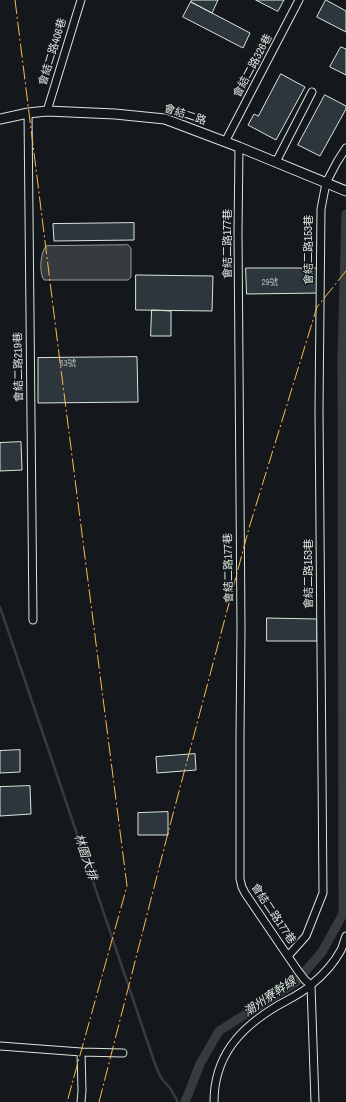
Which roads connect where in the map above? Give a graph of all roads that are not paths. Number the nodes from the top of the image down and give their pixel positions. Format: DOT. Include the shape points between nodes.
graph roads {
  1 [pos="81,0"];
  2 [pos="299,0"];
  3 [pos="312,92"];
  4 [pos="47,111"];
  5 [pos="28,113"];
  6 [pos="0,119"];
  7 [pos="225,142"];
  8 [pos="239,147"];
  9 [pos="346,148"];
  10 [pos="276,162"];
  11 [pos="328,184"];
  12 [pos="346,191"];
  13 [pos="33,620"];
  14 [pos="346,936"];
  15 [pos="288,956"];
  16 [pos="311,985"];
  17 [pos="0,1046"];
  18 [pos="81,1052"];
  19 [pos="123,1053"];
  20 [pos="82,1102"];
  21 [pos="214,1102"];
  22 [pos="316,1102"];
  1 -- 4 [label="street, 會結二路406巷"];
  2 -- 7 [label="street, 會結二路326巷"];
  3 -- 10 [label="street"];
  4 -- 5 [label="street, 會結二路"];
  4 -- 7 [label="street, 會結二路" via="165,119"];
  5 -- 6 [label="street, 會結二路"];
  5 -- 13 [label="street, 會結二路219巷"];
  7 -- 8 [label="street, 會結二路"];
  8 -- 10 [label="street, 會結二路"];
  8 -- 15 [label="street, 會結二路177巷" via="240,879 245,893"];
  9 -- 11 [label="street, 會結二路153巷"];
  10 -- 11 [label="street, 會結二路"];
  11 -- 12 [label="street, 會結二路"];
  11 -- 15 [label="street, 會結二路153巷" via="321,209 319,409 322,893 306,936"];
  14 -- 16 [label="street" via="332,964"];
  15 -- 16 [label="street, 會結二路177巷"];
  16 -- 21 [label="street" via="252,1022 236,1039 222,1061 216,1080"];
  16 -- 22 [label="street"];
  17 -- 18 [label="street"];
  18 -- 19 [label="street"];
  18 -- 20 [label="street"];
}
